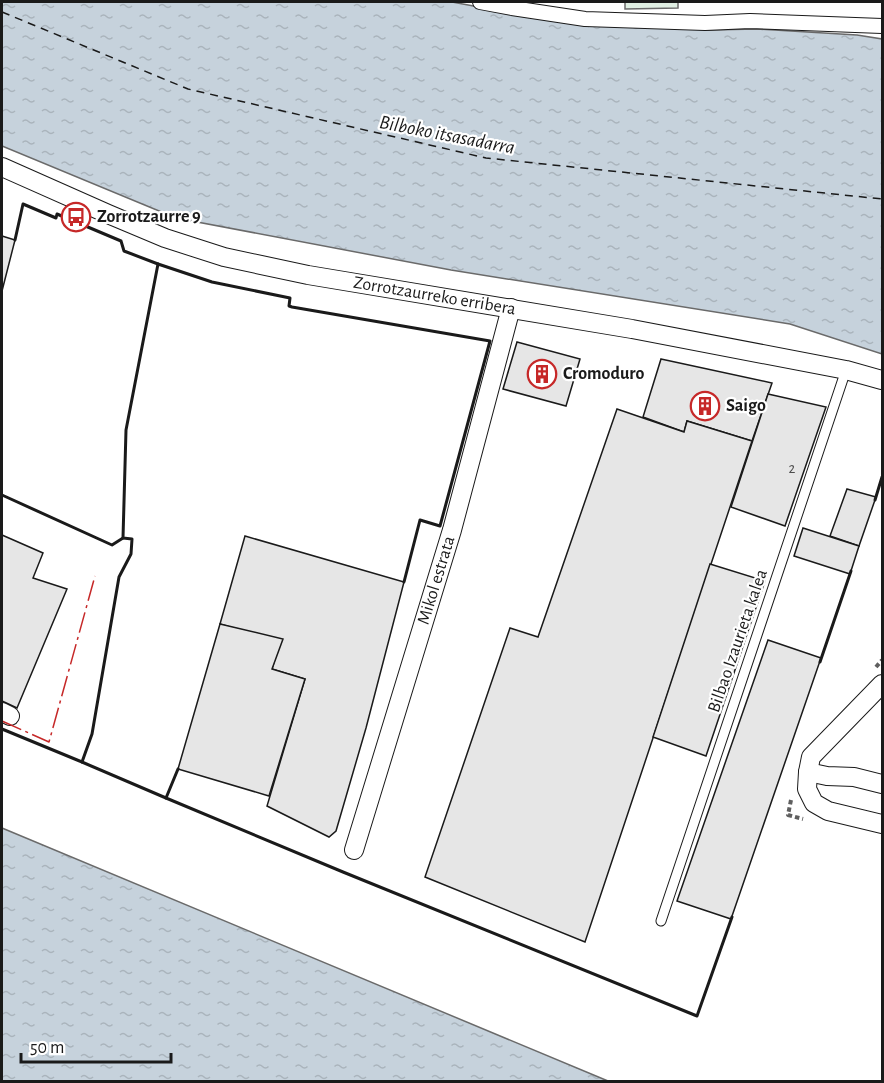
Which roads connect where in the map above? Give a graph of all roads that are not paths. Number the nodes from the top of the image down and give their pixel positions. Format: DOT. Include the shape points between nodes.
graph roads {
  1 [pos="480,2"];
  2 [pos="882,26"];
  3 [pos="2,167"];
  4 [pos="512,308"];
  5 [pos="846,370"];
  6 [pos="882,380"];
  7 [pos="882,684"];
  8 [pos="808,772"];
  9 [pos="882,784"];
  10 [pos="882,824"];
  11 [pos="354,850"];
  12 [pos="661,921"];
  1 -- 2 [label="street" via="585,20"];
  3 -- 4 [label="street, Zorrotzaurreko erribera" via="165,238 224,256 308,275"];
  4 -- 5 [label="street, Zorrotzaurreko erribera"];
  4 -- 11 [label="street, Mikol estrata" via="452,530"];
  5 -- 6 [label="street, Zorrotzaurreko erribera"];
  5 -- 12 [label="lane, Bilbao Izaurieta kalea"];
  7 -- 8 [label="street" via="811,757"];
  8 -- 9 [label="street"];
  8 -- 10 [label="street" via="807,789 814,803"];
}
